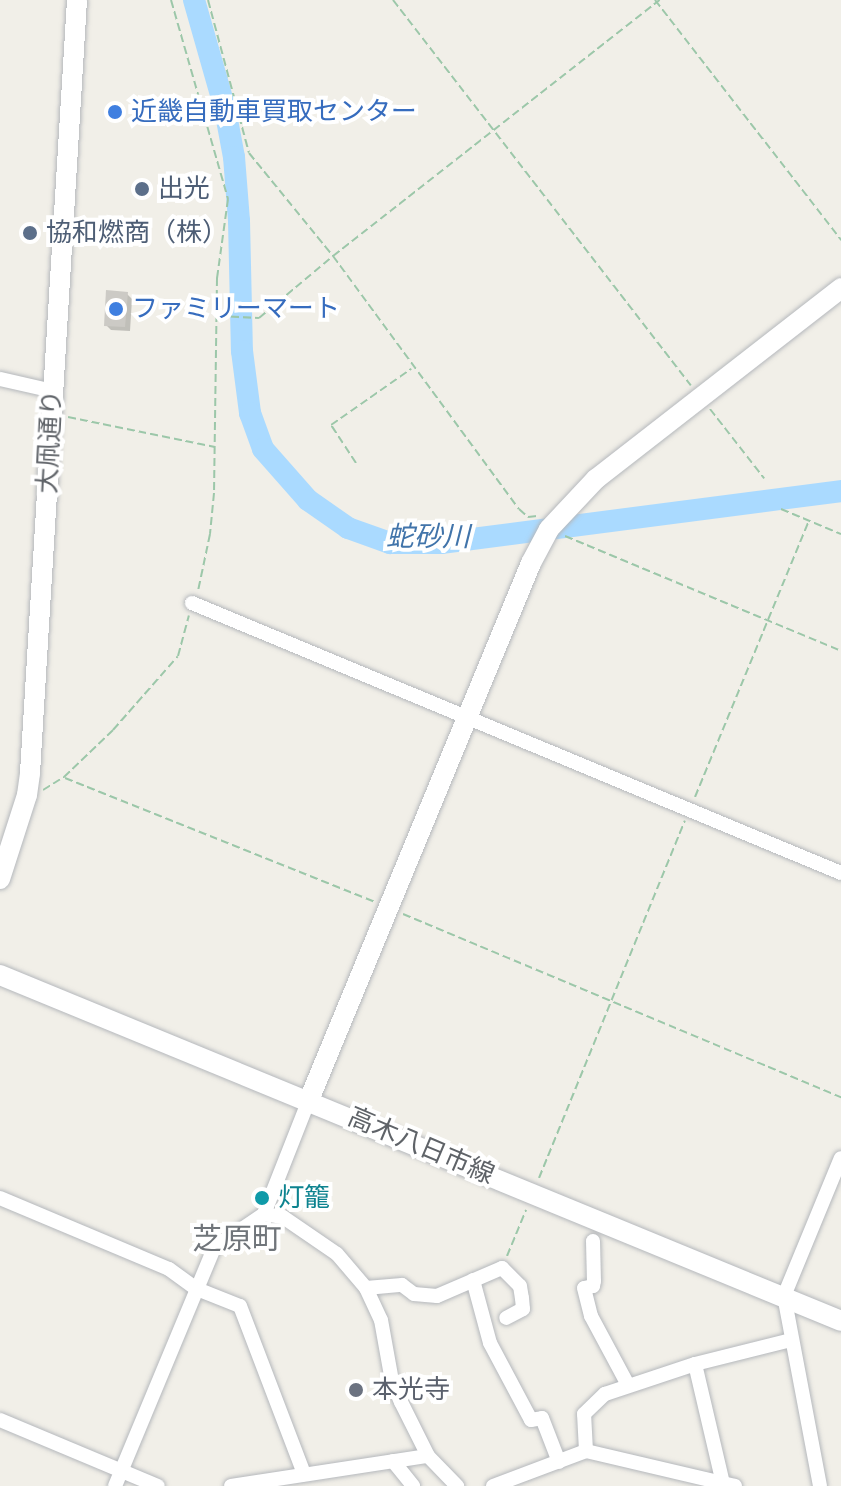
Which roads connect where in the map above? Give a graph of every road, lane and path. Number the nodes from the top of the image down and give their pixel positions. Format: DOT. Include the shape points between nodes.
graph roads {
  1 [pos="77,0"];
  2 [pos="171,0"];
  3 [pos="208,0"];
  4 [pos="393,0"];
  5 [pos="657,1"];
  6 [pos="493,131"];
  7 [pos="841,240"];
  8 [pos="333,256"];
  9 [pos="841,288"];
  10 [pos="218,316"];
  11 [pos="412,368"];
  12 [pos="0,379"];
  13 [pos="53,391"];
  14 [pos="702,399"];
  15 [pos="52,414"];
  16 [pos="216,447"];
  17 [pos="356,463"];
  18 [pos="764,478"];
  19 [pos="781,509"];
  20 [pos="809,521"];
  21 [pos="545,522"];
  22 [pos="841,534"];
  23 [pos="192,603"];
  24 [pos="768,620"];
  25 [pos="841,651"];
  26 [pos="467,719"];
  27 [pos="64,777"];
  28 [pos="27,795"];
  29 [pos="688,812"];
  30 [pos="841,873"];
  31 [pos="0,879"];
  32 [pos="390,908"];
  33 [pos="0,975"];
  34 [pos="611,999"];
  35 [pos="841,1097"];
  36 [pos="309,1100"];
  37 [pos="841,1158"];
  38 [pos="533,1193"];
  39 [pos="0,1198"];
  40 [pos="264,1214"];
  41 [pos="593,1241"];
  42 [pos="502,1268"];
  43 [pos="473,1280"];
  44 [pos="366,1288"];
  45 [pos="197,1289"];
  46 [pos="784,1296"];
  47 [pos="506,1318"];
  48 [pos="841,1321"];
  49 [pos="791,1340"];
  50 [pos="695,1364"];
  51 [pos="628,1385"];
  52 [pos="0,1420"];
  53 [pos="586,1451"];
  54 [pos="428,1456"];
  55 [pos="393,1461"];
  56 [pos="559,1462"];
  57 [pos="121,1471"];
  58 [pos="312,1477"];
  59 [pos="522,1481"];
  60 [pos="729,1484"];
  61 [pos="115,1486"];
  62 [pos="158,1486"];
  63 [pos="231,1486"];
  64 [pos="413,1486"];
  65 [pos="457,1486"];
  66 [pos="493,1486"];
  67 [pos="820,1486"];
  1 -- 13 [label="street, 大凧通り"];
  2 -- 10 [label="path" via="228,199 217,278"];
  3 -- 8 [label="path" via="249,153"];
  4 -- 6 [label="path"];
  5 -- 6 [label="path"];
  5 -- 7 [label="path"];
  6 -- 8 [label="path"];
  6 -- 14 [label="path"];
  8 -- 10 [label="path" via="259,318"];
  8 -- 11 [label="path"];
  9 -- 14 [label="street"];
  10 -- 16 [label="path"];
  11 -- 17 [label="path" via="331,425"];
  11 -- 21 [label="path" via="519,509"];
  12 -- 13 [label="street"];
  13 -- 15 [label="street, 大凧通り"];
  14 -- 18 [label="path"];
  14 -- 21 [label="street"];
  15 -- 16 [label="path"];
  15 -- 28 [label="street, 大凧通り"];
  16 -- 23 [label="path" via="210,534"];
  19 -- 20 [label="path"];
  20 -- 22 [label="path"];
  20 -- 24 [label="path"];
  21 -- 24 [label="path"];
  21 -- 26 [label="street"];
  23 -- 26 [label="street"];
  23 -- 27 [label="path" via="178,656"];
  24 -- 25 [label="path"];
  24 -- 29 [label="path"];
  26 -- 29 [label="street"];
  26 -- 32 [label="street"];
  27 -- 28 [label="path"];
  27 -- 32 [label="path"];
  28 -- 31 [label="street, 大凧通り"];
  29 -- 30 [label="street"];
  29 -- 34 [label="path"];
  32 -- 34 [label="path"];
  32 -- 36 [label="street"];
  33 -- 36 [label="street, 高木八日市線"];
  34 -- 35 [label="path"];
  34 -- 38 [label="path"];
  36 -- 38 [label="street, 高木八日市線"];
  36 -- 40 [label="street"];
  37 -- 46 [label="street"];
  38 -- 42 [label="path"];
  38 -- 46 [label="street, 高木八日市線"];
  39 -- 45 [label="street" via="169,1269"];
  40 -- 44 [label="street" via="283,1217 337,1254"];
  40 -- 45 [label="street" via="214,1248"];
  41 -- 51 [label="street" via="594,1281 584,1288 591,1316"];
  42 -- 43 [label="street"];
  42 -- 47 [label="street" via="520,1286 523,1309"];
  43 -- 44 [label="street" via="437,1296 414,1294 402,1285"];
  43 -- 56 [label="street" via="490,1343 531,1420 542,1418"];
  44 -- 54 [label="street" via="381,1320 392,1381"];
  45 -- 57 [label="street"];
  45 -- 58 [label="street" via="240,1306"];
  46 -- 48 [label="street, 高木八日市線"];
  46 -- 49 [label="street"];
  49 -- 50 [label="street"];
  49 -- 67 [label="street"];
  50 -- 51 [label="street"];
  50 -- 60 [label="street"];
  51 -- 53 [label="street" via="605,1394 584,1414"];
  52 -- 57 [label="street"];
  53 -- 56 [label="street"];
  53 -- 60 [label="street"];
  54 -- 55 [label="street"];
  54 -- 65 [label="street"];
  55 -- 58 [label="street"];
  55 -- 64 [label="street"];
  56 -- 59 [label="street"];
  57 -- 61 [label="street"];
  57 -- 62 [label="street"];
  58 -- 63 [label="street"];
  59 -- 66 [label="street"];
}
